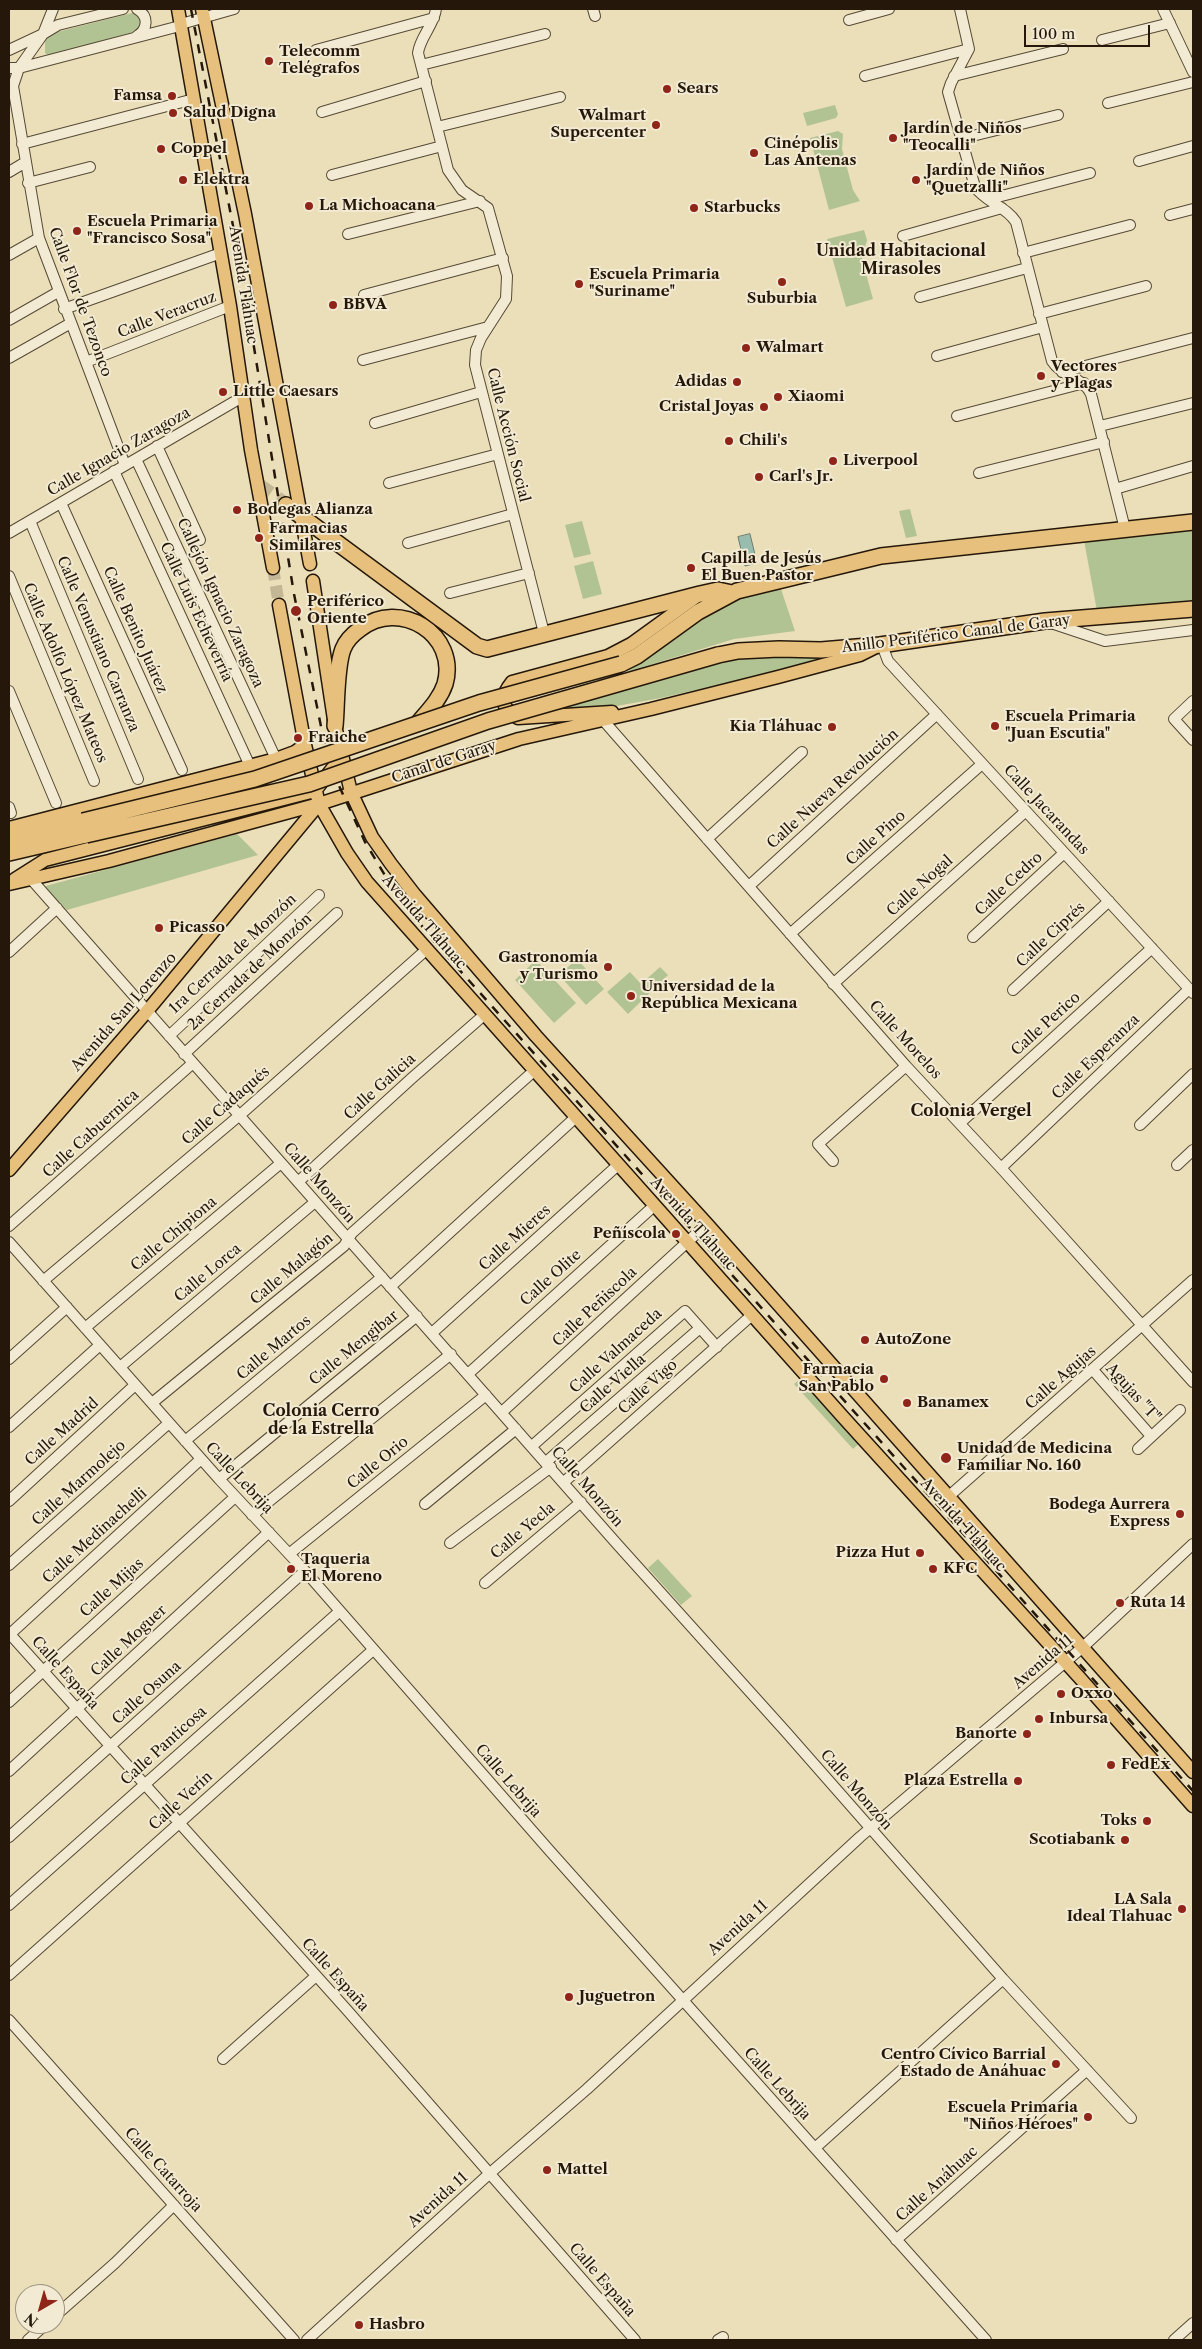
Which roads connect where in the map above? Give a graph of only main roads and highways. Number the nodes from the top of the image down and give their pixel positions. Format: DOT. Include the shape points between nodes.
graph roads {
  1 [pos="178,9"];
  2 [pos="203,13"];
  3 [pos="286,505"];
  4 [pos="303,516"];
  5 [pos="1193,522"];
  6 [pos="310,564"];
  7 [pos="273,568"];
  8 [pos="313,580"];
  9 [pos="732,593"];
  10 [pos="700,594"];
  11 [pos="280,605"];
  12 [pos="1193,609"];
  13 [pos="881,645"];
  14 [pos="718,655"];
  15 [pos="651,709"];
  16 [pos="420,722"];
  17 [pos="335,726"];
  18 [pos="305,745"];
  19 [pos="342,756"];
  20 [pos="246,767"];
  21 [pos="315,791"];
  22 [pos="351,792"];
  23 [pos="319,804"];
  24 [pos="248,808"];
  25 [pos="9,828"];
  26 [pos="84,828"];
  27 [pos="9,841"];
  28 [pos="9,853"];
  29 [pos="30,875"];
  30 [pos="9,884"];
  31 [pos="9,1170"];
  32 [pos="1193,1772"];
  33 [pos="1193,1806"];
  1 -- 7 [label="main road, Avenida Tláhuac"];
  2 -- 4 [label="main road, Avenida Tláhuac"];
  3 -- 4 [label="highway"];
  4 -- 6 [label="main road, Avenida Tláhuac"];
  4 -- 10 [label="highway" via="477,646 487,649"];
  5 -- 9 [label="highway" via="881,556"];
  8 -- 17 [label="main road, Avenida Tláhuac"];
  9 -- 10 [label="highway" via="718,590"];
  9 -- 16 [label="highway, Canal de Garay, bridge" via="621,664"];
  10 -- 15 [label="main road" via="620,651 512,682 504,692 503,703 508,712 518,718"];
  11 -- 18 [label="main road, Avenida Tláhuac"];
  12 -- 13 [label="highway, Anillo Periférico Canal de Garay" via="1046,621"];
  13 -- 14 [label="highway, Anillo Periférico Canal de Garay" via="738,651"];
  13 -- 15 [label="main road, Canal de Garay" via="860,655"];
  14 -- 26 [label="highway, Canal de Garay, bridge" via="488,720 309,784"];
  15 -- 22 [label="main road, Canal de Garay" via="510,742"];
  16 -- 17 [label="highway" via="440,696 446,662 439,641 420,623 392,616 370,621 352,635 342,650"];
  16 -- 26 [label="highway, Canal de Garay, bridge" via="255,778"];
  17 -- 19 [label="main road, Avenida Tláhuac"];
  18 -- 20 [label="main road" via="295,752"];
  18 -- 21 [label="main road, Avenida Tláhuac"];
  19 -- 21 [label="main road"];
  19 -- 22 [label="main road, Avenida Tláhuac"];
  20 -- 24 [label="main road" via="258,789"];
  20 -- 25 [label="main road"];
  21 -- 23 [label="main road, Avenida Tláhuac"];
  21 -- 24 [label="main road"];
  22 -- 23 [label="main road, Canal de Garay"];
  22 -- 32 [label="main road, Avenida Tláhuac" via="372,836 415,895 536,1036 708,1224"];
  23 -- 29 [label="main road, Canal de Garay" via="109,861"];
  23 -- 31 [label="main road, Avenida San Lorenzo" via="148,1010"];
  23 -- 33 [label="main road, Avenida Tláhuac" via="367,882 426,950"];
  24 -- 29 [label="main road" via="46,860"];
  26 -- 27 [label="highway, Canal de Garay"];
  26 -- 28 [label="highway, Canal de Garay"];
  29 -- 30 [label="main road, Canal de Garay"];
}
